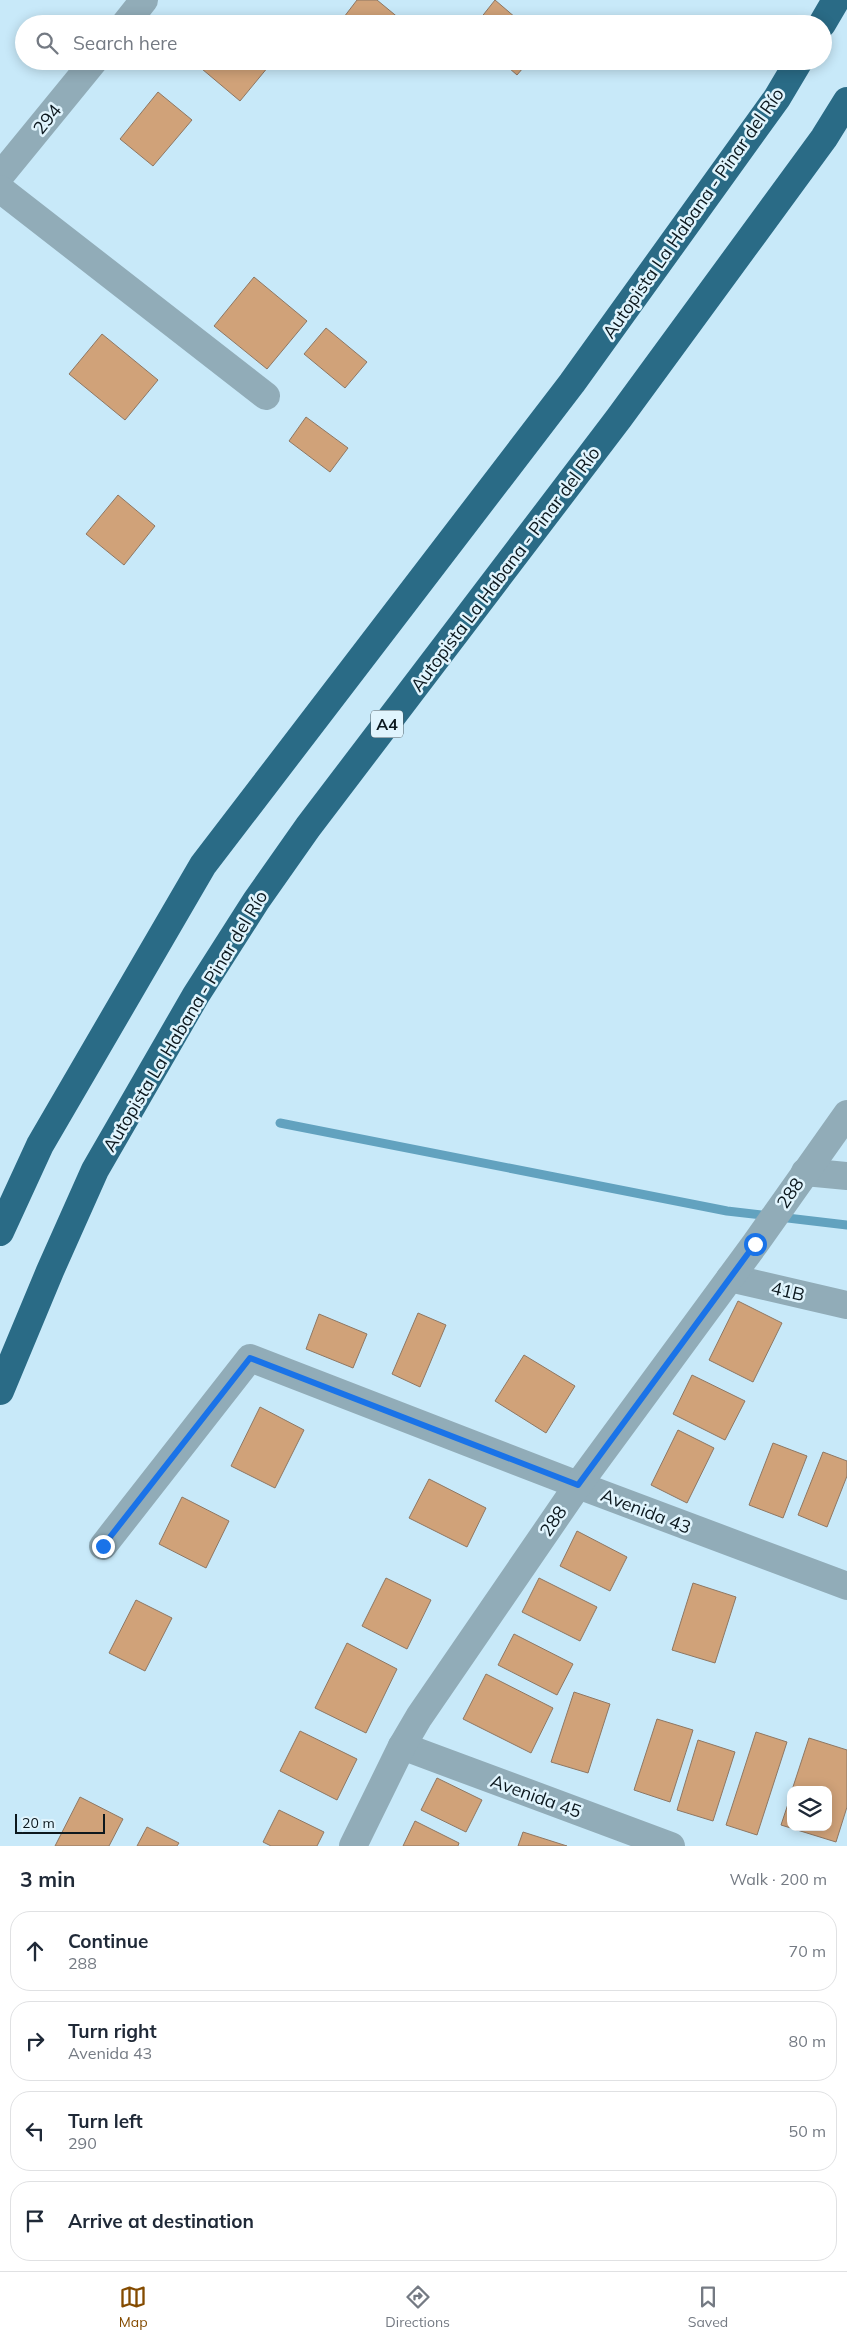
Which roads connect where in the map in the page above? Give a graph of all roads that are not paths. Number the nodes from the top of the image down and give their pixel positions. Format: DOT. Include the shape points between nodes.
graph roads {
  1 [pos="144,0"];
  2 [pos="836,0"];
  3 [pos="132,15"];
  4 [pos="827,15"];
  5 [pos="87,70"];
  6 [pos="794,70"];
  7 [pos="847,101"];
  8 [pos="0,176"];
  9 [pos="0,189"];
  10 [pos="266,396"];
  11 [pos="847,1114"];
  12 [pos="804,1172"];
  13 [pos="847,1176"];
  14 [pos="0,1232"];
  15 [pos="730,1278"];
  16 [pos="847,1305"];
  17 [pos="0,1390"];
  18 [pos="578,1485"];
  19 [pos="103,1546"];
  20 [pos="847,1586"];
  21 [pos="402,1746"];
  22 [pos="353,1846"];
  23 [pos="670,1846"];
  1 -- 3 [label="street"];
  2 -- 4 [label="highway"];
  5 -- 8 [label="street, 294"];
  6 -- 14 [label="highway, Autopista La Habana - Pinar del Río" via="778,98 572,383 203,865 40,1145"];
  7 -- 17 [label="highway, Autopista La Habana - Pinar del Río / A4" via="824,138 619,418 308,827 256,901 196,995 95,1170"];
  9 -- 10 [label="street"];
  11 -- 12 [label="street, 288"];
  12 -- 13 [label="street"];
  12 -- 15 [label="street, 288"];
  15 -- 16 [label="street, 41B"];
  15 -- 18 [label="street, 288"];
  18 -- 19 [label="street, Avenida 43" via="250,1358"];
  18 -- 20 [label="street, Avenida 43"];
  18 -- 21 [label="street, 288"];
  21 -- 22 [label="street, 288"];
  21 -- 23 [label="street, Avenida 45"];
}
